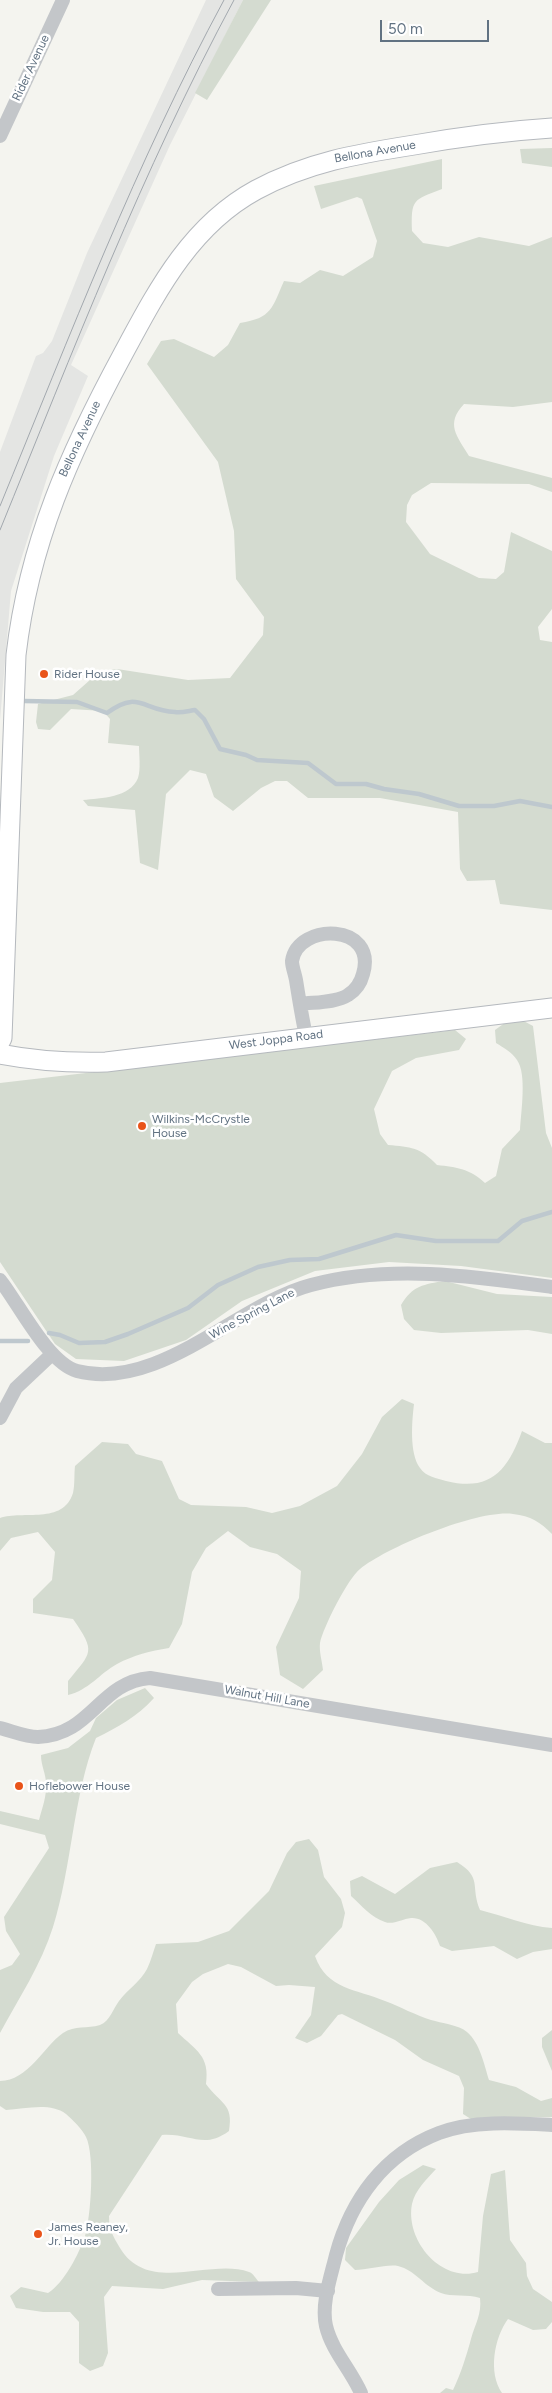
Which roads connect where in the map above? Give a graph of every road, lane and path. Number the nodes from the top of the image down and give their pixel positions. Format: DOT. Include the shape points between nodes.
graph roads {
  1 [pos="63,0"];
  2 [pos="552,128"];
  3 [pos="0,136"];
  4 [pos="300,1004"];
  5 [pos="552,1008"];
  6 [pos="306,1036"];
  7 [pos="0,1042"];
  8 [pos="0,1054"];
  9 [pos="0,1280"];
  10 [pos="552,1287"];
  11 [pos="51,1355"];
  12 [pos="0,1418"];
  13 [pos="0,1728"];
  14 [pos="552,1746"];
  15 [pos="552,2125"];
  16 [pos="218,2289"];
  17 [pos="328,2291"];
  18 [pos="361,2393"];
  1 -- 3 [label="street, Rider Avenue"];
  2 -- 7 [label="street, Bellona Avenue" via="468,136 348,156 296,171 255,191 209,224 184,250 169,272 71,456 48,516 26,594 16,655"];
  4 -- 4 [label="street" via="348,995 360,983 366,965 362,947 349,935 325,933 298,948 292,962"];
  4 -- 6 [label="street"];
  5 -- 6 [label="street, West Joppa Road"];
  6 -- 8 [label="street, West Joppa Road" via="106,1062 30,1060"];
  9 -- 11 [label="street, Wine Spring Lane"];
  10 -- 11 [label="street, Wine Spring Lane" via="447,1276 390,1273 356,1276 310,1285 282,1296 195,1345 132,1370 108,1373 76,1370"];
  11 -- 12 [label="street" via="16,1388"];
  13 -- 14 [label="street, Walnut Hill Lane" via="35,1737 56,1735 72,1728 122,1685 134,1679 150,1678"];
  15 -- 17 [label="street" via="506,2124 440,2133 397,2156 361,2194 352,2211"];
  16 -- 17 [label="street"];
  17 -- 18 [label="street" via="326,2325 338,2354"];
}
